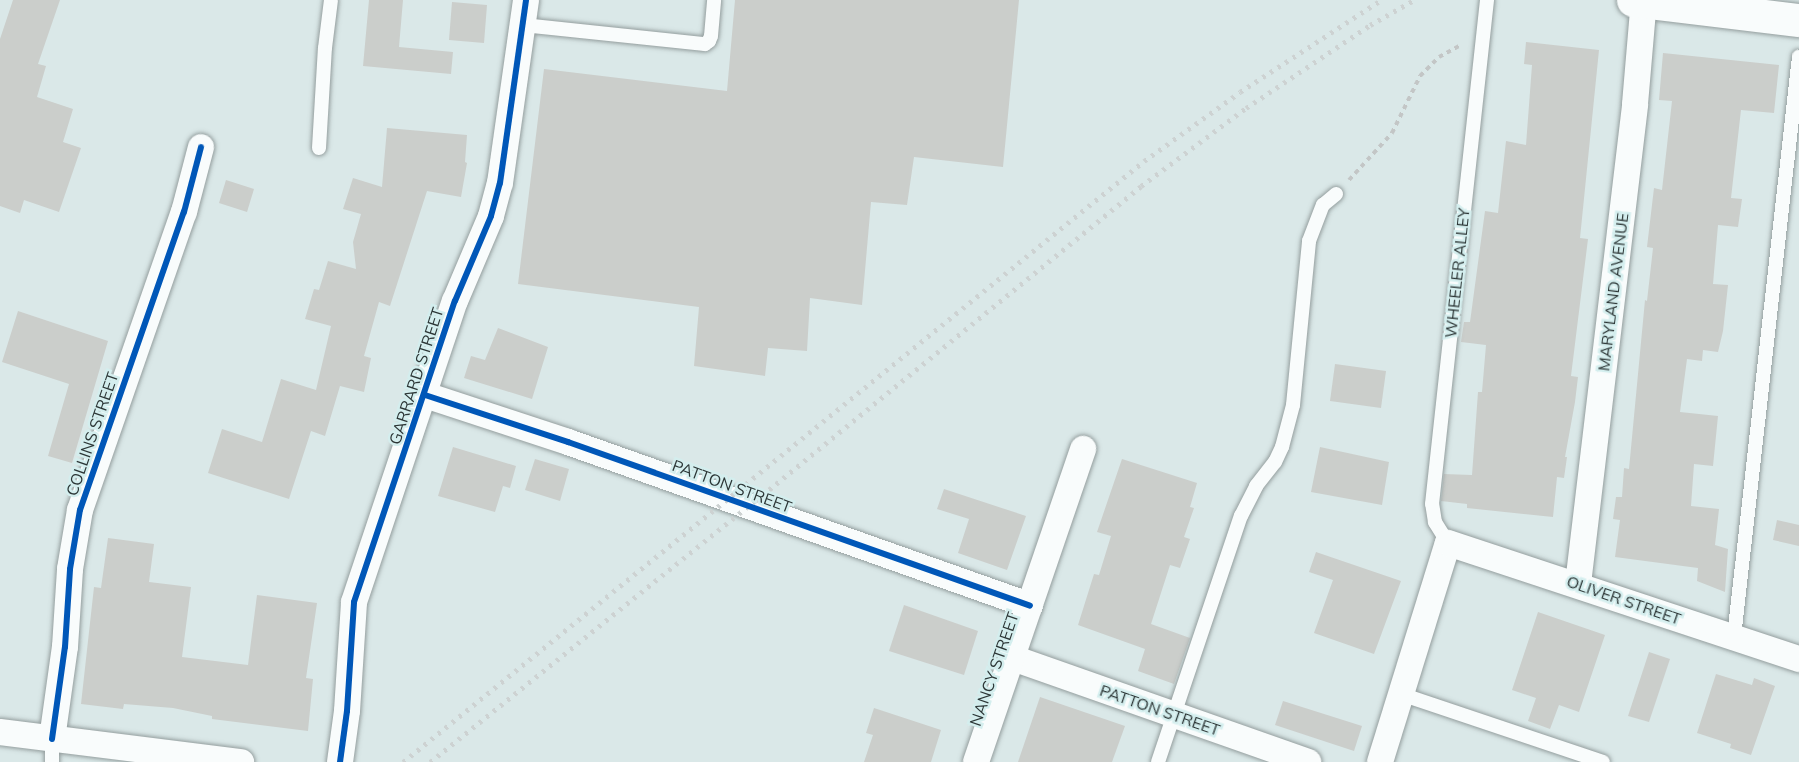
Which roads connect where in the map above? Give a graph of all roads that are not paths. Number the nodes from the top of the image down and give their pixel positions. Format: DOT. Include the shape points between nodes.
graph roads {
  1 [pos="331,0"];
  2 [pos="714,0"];
  3 [pos="1487,0"];
  4 [pos="1640,0"];
  5 [pos="524,12"];
  6 [pos="1799,20"];
  7 [pos="1799,57"];
  8 [pos="201,147"];
  9 [pos="319,148"];
  10 [pos="1336,194"];
  11 [pos="425,395"];
  12 [pos="1083,449"];
  13 [pos="1448,543"];
  14 [pos="1578,584"];
  15 [pos="1029,606"];
  16 [pos="1734,637"];
  17 [pos="1013,658"];
  18 [pos="1799,659"];
  19 [pos="1401,694"];
  20 [pos="1174,715"];
  21 [pos="0,732"];
  22 [pos="52,750"];
  23 [pos="241,762"];
  24 [pos="340,762"];
  25 [pos="976,762"];
  26 [pos="1158,762"];
  27 [pos="1308,762"];
  28 [pos="1380,762"];
  29 [pos="1602,762"];
  1 -- 9 [label="lane"];
  2 -- 5 [label="lane" via="711,36 705,44"];
  3 -- 13 [label="lane, WHEELER ALLEY" via="1432,504 1435,522"];
  4 -- 6 [label="street"];
  4 -- 14 [label="street, MARYLAND AVENUE" via="1635,104"];
  5 -- 11 [label="street, GARRARD STREET" via="500,183 491,216 455,301"];
  7 -- 16 [label="lane"];
  8 -- 22 [label="street, COLLINS STREET" via="184,212 80,510 70,569"];
  10 -- 20 [label="lane" via="1323,204 1309,240 1293,405 1282,447 1241,516"];
  11 -- 15 [label="street, PATTON STREET"];
  11 -- 24 [label="street, GARRARD STREET" via="354,602"];
  12 -- 15 [label="street, NANCY STREET"];
  13 -- 14 [label="street, OLIVER STREET"];
  13 -- 19 [label="street"];
  14 -- 16 [label="street, OLIVER STREET"];
  15 -- 17 [label="street, NANCY STREET"];
  16 -- 18 [label="street, OLIVER STREET"];
  17 -- 20 [label="street, PATTON STREET"];
  17 -- 25 [label="street, NANCY STREET"];
  19 -- 28 [label="street"];
  19 -- 29 [label="lane"];
  20 -- 26 [label="lane"];
  20 -- 27 [label="street, PATTON STREET"];
  21 -- 22 [label="street"];
  22 -- 23 [label="street"];
}
